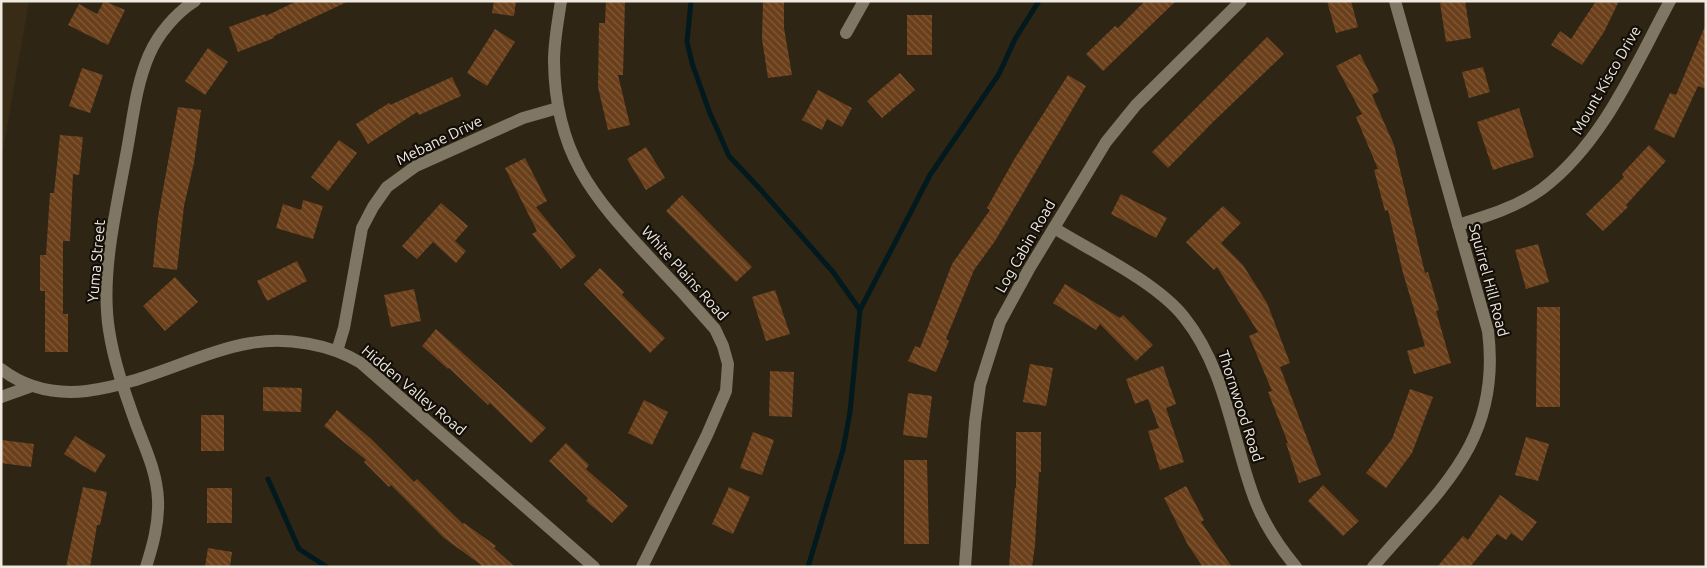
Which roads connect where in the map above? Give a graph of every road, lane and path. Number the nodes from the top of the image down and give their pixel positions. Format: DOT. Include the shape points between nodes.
graph roads {
  1 [pos="195,1"];
  2 [pos="561,1"];
  3 [pos="864,1"];
  4 [pos="1241,1"];
  5 [pos="1395,1"];
  6 [pos="1670,1"];
  7 [pos="846,33"];
  8 [pos="558,108"];
  9 [pos="1458,225"];
  10 [pos="1054,228"];
  11 [pos="337,351"];
  12 [pos="1,369"];
  13 [pos="122,384"];
  14 [pos="29,387"];
  15 [pos="1,397"];
  16 [pos="146,567"];
  17 [pos="594,567"];
  18 [pos="642,567"];
  19 [pos="965,567"];
  20 [pos="1296,567"];
  21 [pos="1373,567"];
  1 -- 13 [label="street, Yuma Street" via="170,22 155,43 140,78 116,217 107,294 114,364"];
  2 -- 8 [label="street, White Plains Road" via="554,61"];
  3 -- 7 [label="street"];
  4 -- 10 [label="street, Log Cabin Road" via="1121,123"];
  5 -- 9 [label="street, Squirrel Hill Road"];
  6 -- 9 [label="street, Mount Kisco Drive" via="1605,119 1585,148 1540,190 1514,205"];
  8 -- 11 [label="street, Mebane Drive" via="523,118 416,166 387,187 362,228"];
  8 -- 18 [label="street, White Plains Road" via="568,145 591,190 715,329 728,364 726,391 708,435"];
  9 -- 21 [label="street, Squirrel Hill Road" via="1488,331 1490,378 1486,408 1470,449 1455,472"];
  10 -- 19 [label="street, Log Cabin Road" via="1000,322 980,385"];
  10 -- 20 [label="street, Thornwood Road" via="1168,300 1195,332 1208,352 1218,379 1251,490 1264,521"];
  11 -- 13 [label="street, Hidden Valley Road" via="284,342 252,343"];
  11 -- 17 [label="street, Hidden Valley Road" via="361,363"];
  12 -- 14 [label="street, Hidden Valley Road"];
  13 -- 14 [label="street, Hidden Valley Road" via="82,391"];
  13 -- 16 [label="street, Yuma Street" via="151,460 157,491 157,527"];
  14 -- 15 [label="street, Hidden Valley Road"];
}
